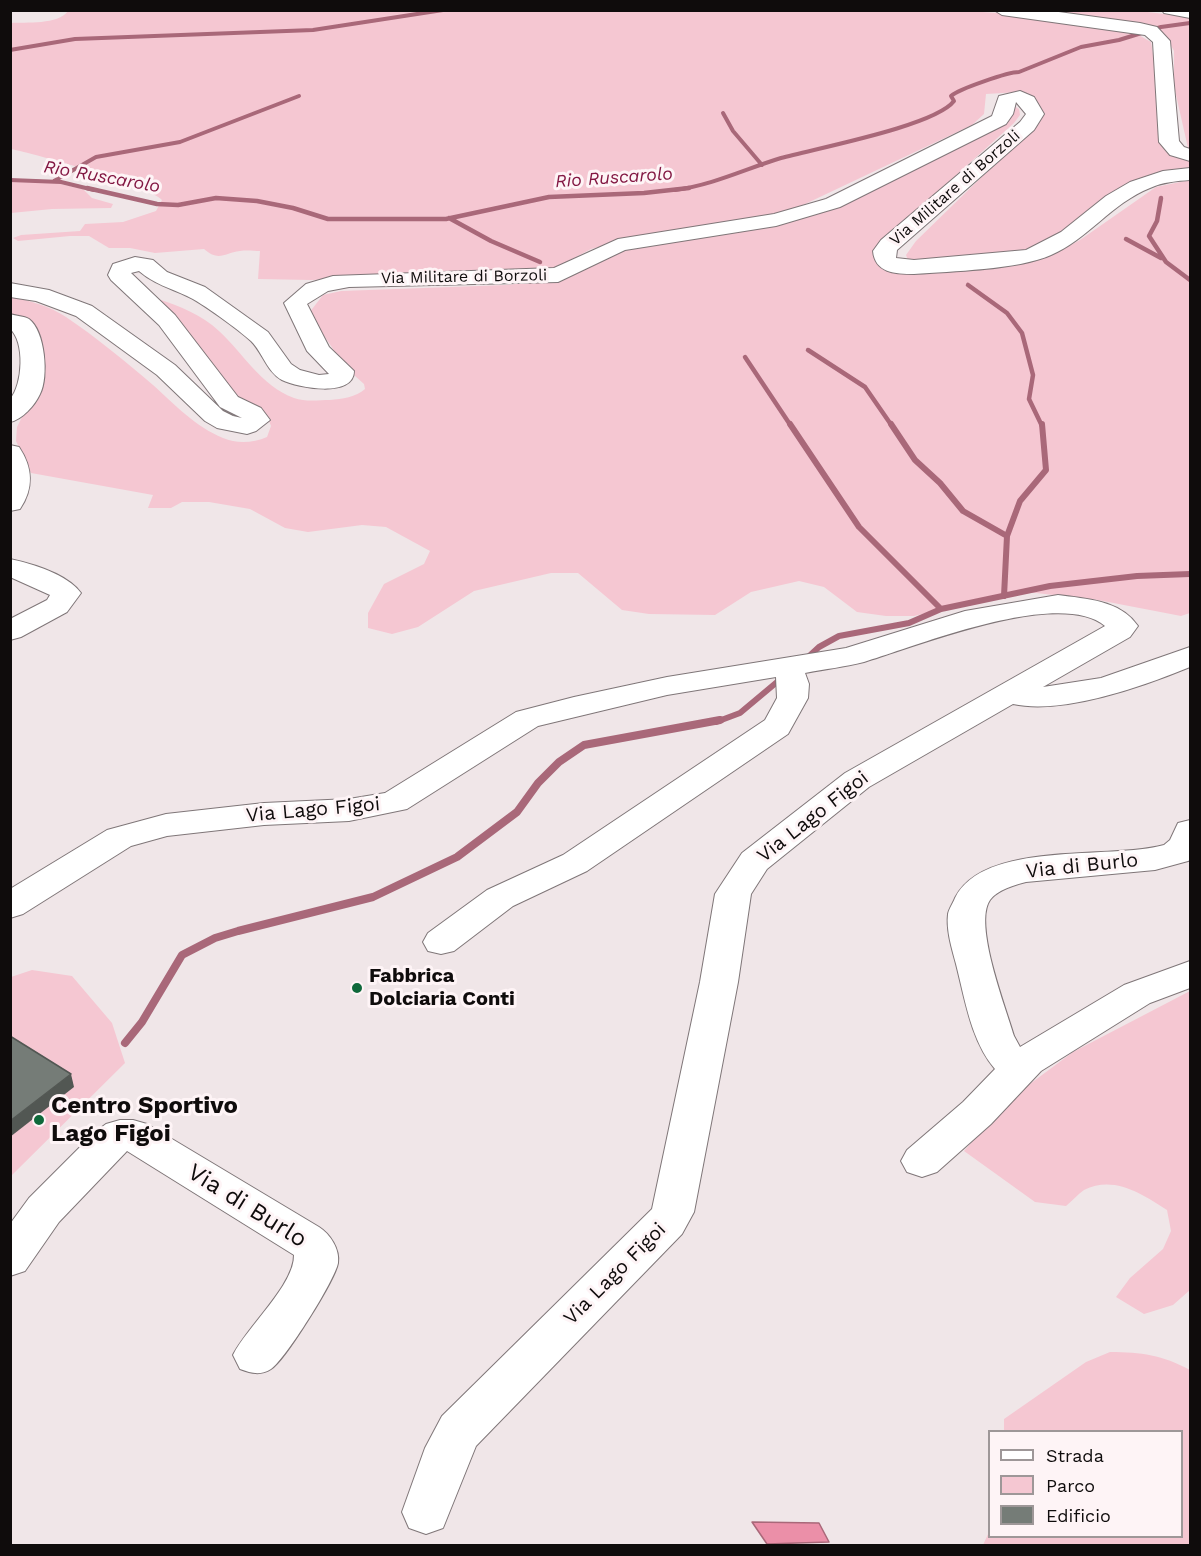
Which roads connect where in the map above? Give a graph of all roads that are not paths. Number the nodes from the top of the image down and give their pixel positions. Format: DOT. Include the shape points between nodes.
graph roads {
  1 [pos="1002,10"];
  2 [pos="1170,10"];
  3 [pos="1191,13"];
  4 [pos="1191,155"];
  5 [pos="1191,174"];
  6 [pos="10,290"];
  7 [pos="10,321"];
  8 [pos="10,415"];
  9 [pos="10,453"];
  10 [pos="10,503"];
  11 [pos="10,567"];
  12 [pos="10,631"];
  13 [pos="1191,656"];
  14 [pos="787,666"];
  15 [pos="1007,693"];
  16 [pos="1191,831"];
  17 [pos="10,906"];
  18 [pos="441,942"];
  19 [pos="1191,974"];
  20 [pos="1017,1069"];
  21 [pos="922,1161"];
  22 [pos="10,1259"];
  23 [pos="256,1355"];
  24 [pos="433,1491"];
  1 -- 4 [label="street" via="1151,31 1161,41 1169,142 1176,151"];
  2 -- 3 [label="street"];
  5 -- 6 [label="street, Via Militare di Borzoli" via="1136,186 1074,233 1041,251 920,266 885,261 884,251 889,245 1027,126 1035,114 1031,103 1023,97 1008,97 999,120 832,203 796,215 618,245 558,275 349,280 308,289 296,303 320,351 342,371 342,377 333,381 304,380 282,369 260,338 197,292 159,277 144,266 135,264 121,269 119,275 167,320 223,396 252,413 257,420 247,426 226,423 214,416 166,370 84,311 41,295"];
  7 -- 8 [label="street" via="20,324 30,336 32,363 29,393"];
  9 -- 10 [label="street" via="19,485"];
  11 -- 12 [label="street" via="66,593 57,606"];
  13 -- 15 [label="street" via="1104,689 1033,697"];
  14 -- 15 [label="street, Via Lago Figoi" via="850,656 965,620 1037,606 1090,608 1107,613 1123,626"];
  14 -- 17 [label="street, Via Lago Figoi" via="666,686 527,719 394,802 349,810 166,825 119,838"];
  14 -- 18 [label="street" via="795,681 793,702 777,727 575,863 500,898"];
  15 -- 24 [label="street, Via Lago Figoi" via="857,780 754,861 733,894 673,1212 459,1431"];
  16 -- 20 [label="street, Via di Burlo" via="1175,853 1021,871 983,886 968,902 965,923 995,1036 1000,1049"];
  19 -- 20 [label="street" via="1137,994"];
  20 -- 21 [label="street" via="977,1113"];
  22 -- 23 [label="street, Via di Burlo" via="44,1210 108,1144 120,1135 133,1135 310,1243 316,1252 317,1263 310,1279"];
}
